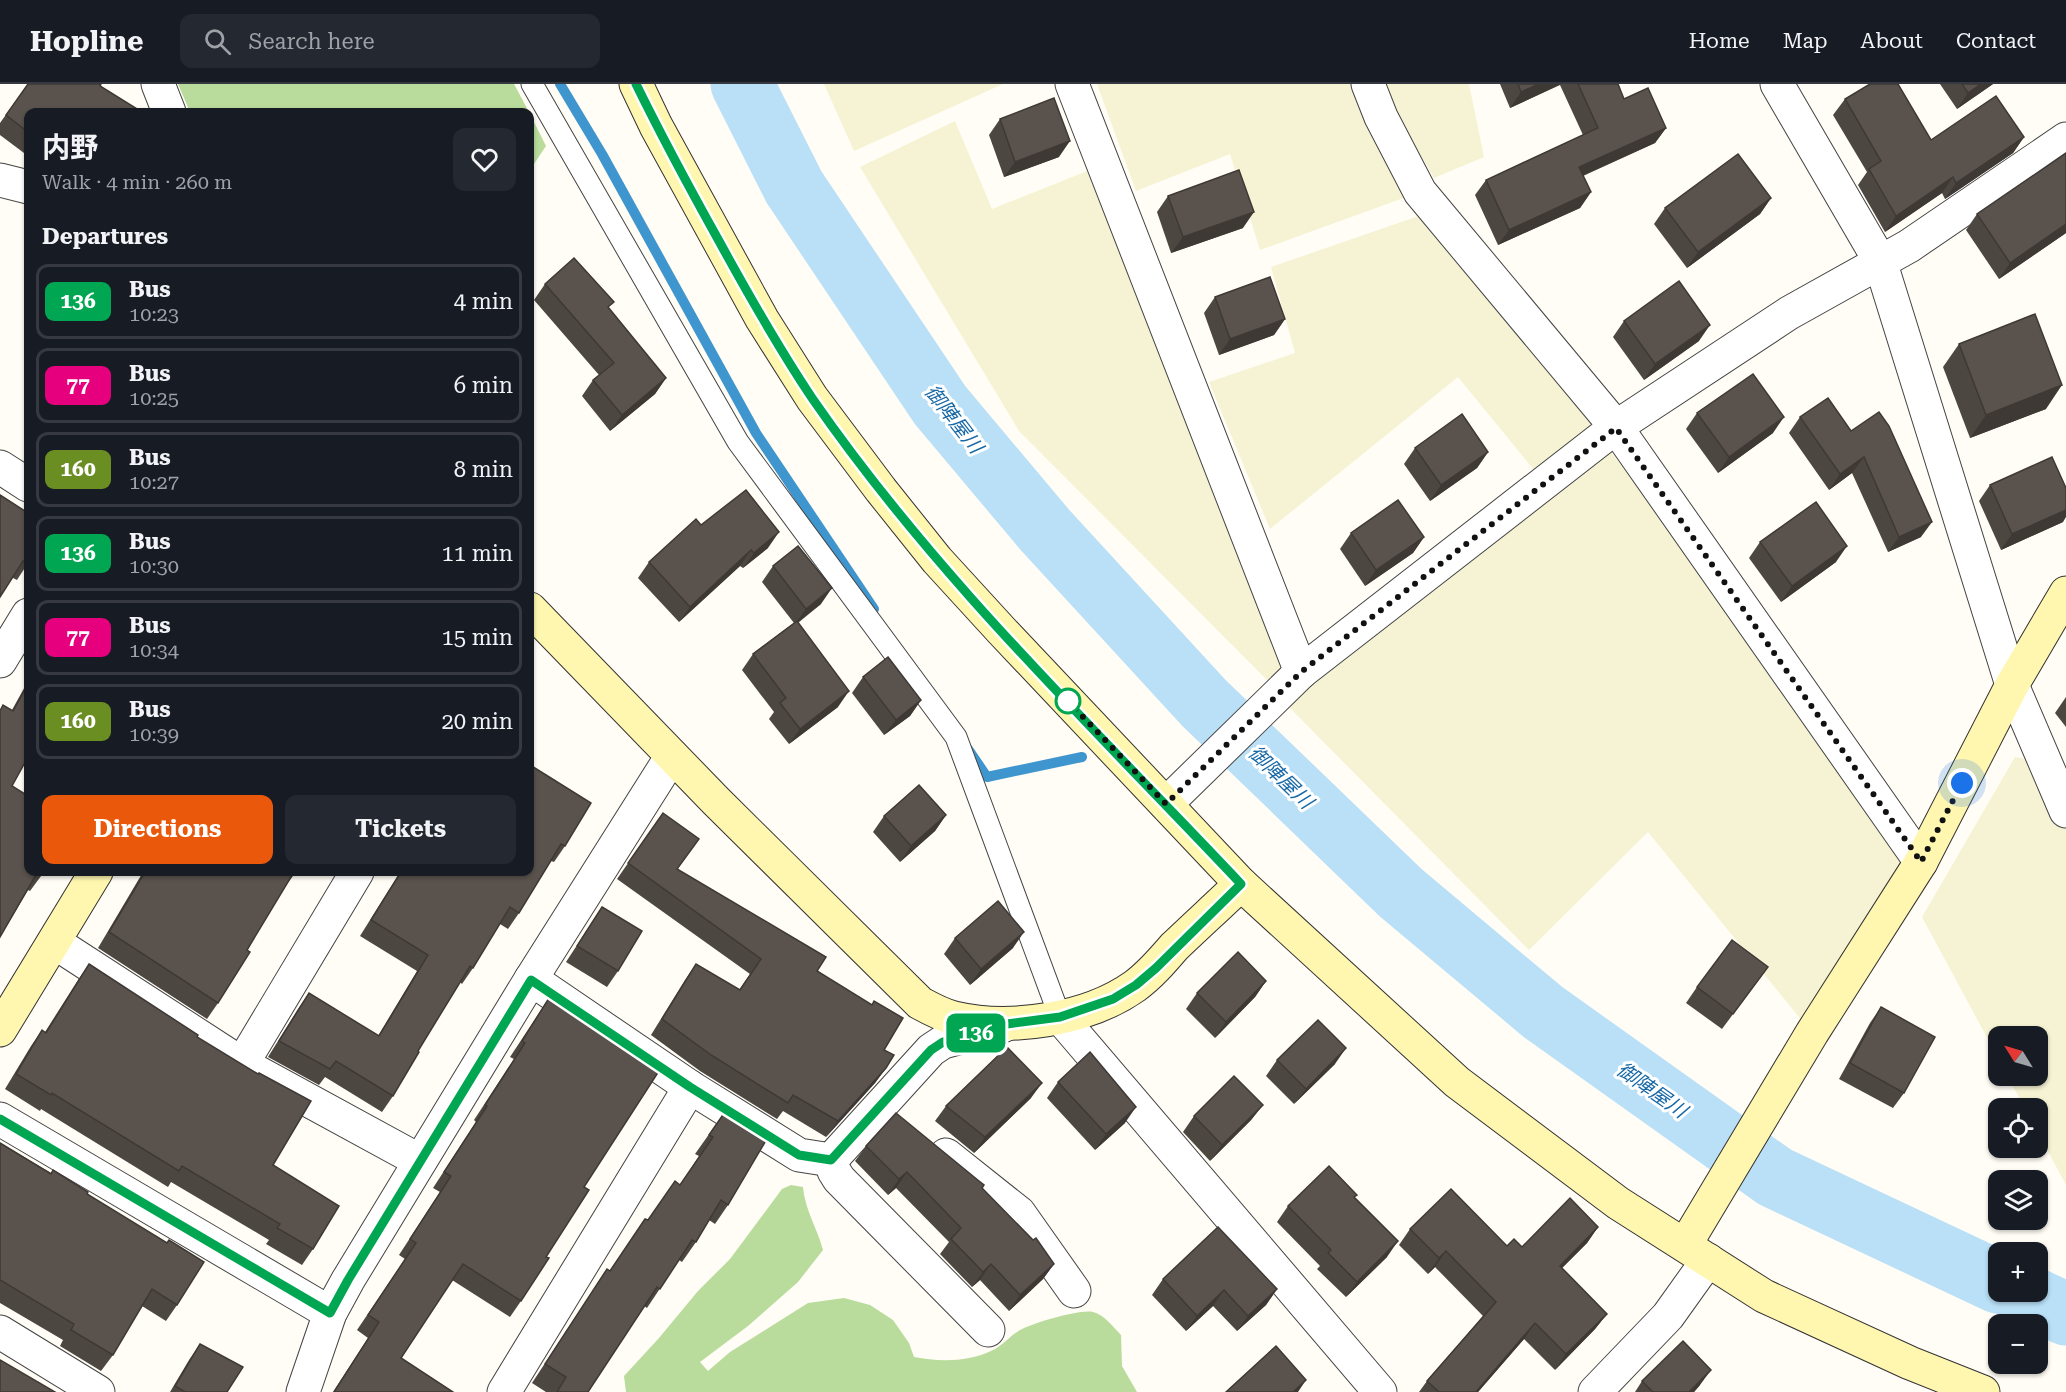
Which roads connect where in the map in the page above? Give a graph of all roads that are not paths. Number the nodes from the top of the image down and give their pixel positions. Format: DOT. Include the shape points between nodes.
graph roads {
  1 [pos="158,84"];
  2 [pos="532,84"];
  3 [pos="636,84"];
  4 [pos="1072,84"];
  5 [pos="1368,84"];
  6 [pos="1777,84"];
  7 [pos="167,108"];
  8 [pos="2066,140"];
  9 [pos="0,180"];
  10 [pos="24,186"];
  11 [pos="1880,261"];
  12 [pos="1616,428"];
  13 [pos="0,467"];
  14 [pos="24,482"];
  15 [pos="2066,593"];
  16 [pos="534,613"];
  17 [pos="24,622"];
  18 [pos="0,661"];
  19 [pos="1289,682"];
  20 [pos="2012,685"];
  21 [pos="672,756"];
  22 [pos="1166,804"];
  23 [pos="2066,811"];
  24 [pos="1921,862"];
  25 [pos="94,876"];
  26 [pos="355,876"];
  27 [pos="1241,884"];
  28 [pos="54,942"];
  29 [pos="531,980"];
  30 [pos="1060,1017"];
  31 [pos="1007,1024"];
  32 [pos="0,1030"];
  33 [pos="242,1064"];
  34 [pos="690,1087"];
  35 [pos="882,1103"];
  36 [pos="0,1119"];
  37 [pos="831,1160"];
  38 [pos="420,1161"];
  39 [pos="1696,1253"];
  40 [pos="1074,1291"];
  41 [pos="330,1313"];
  42 [pos="988,1330"];
  43 [pos="0,1332"];
  44 [pos="98,1392"];
  45 [pos="303,1392"];
  46 [pos="504,1392"];
  47 [pos="1380,1392"];
  48 [pos="1595,1392"];
  49 [pos="1983,1392"];
  1 -- 7 [label="street"];
  2 -- 30 [label="lane" via="738,442 956,737"];
  3 -- 22 [label="street" via="762,319 812,398 937,560"];
  4 -- 19 [label="street"];
  5 -- 12 [label="street" via="1420,192"];
  6 -- 11 [label="street"];
  8 -- 11 [label="street" via="1909,246"];
  9 -- 10 [label="street"];
  11 -- 12 [label="street" via="1789,313"];
  11 -- 20 [label="street"];
  12 -- 19 [label="street"];
  12 -- 24 [label="street"];
  13 -- 14 [label="street"];
  15 -- 20 [label="street"];
  16 -- 21 [label="street"];
  17 -- 18 [label="street"];
  19 -- 22 [label="street"];
  20 -- 23 [label="street"];
  20 -- 24 [label="street"];
  21 -- 29 [label="street"];
  21 -- 31 [label="street" via="920,1003 954,1018"];
  22 -- 27 [label="street"];
  24 -- 39 [label="street" via="1704,1213"];
  25 -- 28 [label="street"];
  26 -- 33 [label="street"];
  27 -- 30 [label="street" via="1136,985 1113,999"];
  27 -- 39 [label="street" via="1457,1082 1618,1203"];
  28 -- 32 [label="street"];
  28 -- 33 [label="street"];
  29 -- 34 [label="street"];
  29 -- 38 [label="street"];
  30 -- 31 [label="street"];
  30 -- 47 [label="street"];
  31 -- 35 [label="street" via="943,1042"];
  33 -- 38 [label="street"];
  34 -- 37 [label="street" via="799,1155"];
  34 -- 46 [label="street"];
  35 -- 37 [label="street"];
  35 -- 40 [label="street" via="1018,1213"];
  36 -- 41 [label="street"];
  37 -- 42 [label="street" via="839,1179"];
  38 -- 41 [label="street"];
  39 -- 48 [label="street" via="1668,1316"];
  39 -- 49 [label="street" via="1764,1296"];
  41 -- 45 [label="street"];
  43 -- 44 [label="street"];
}
